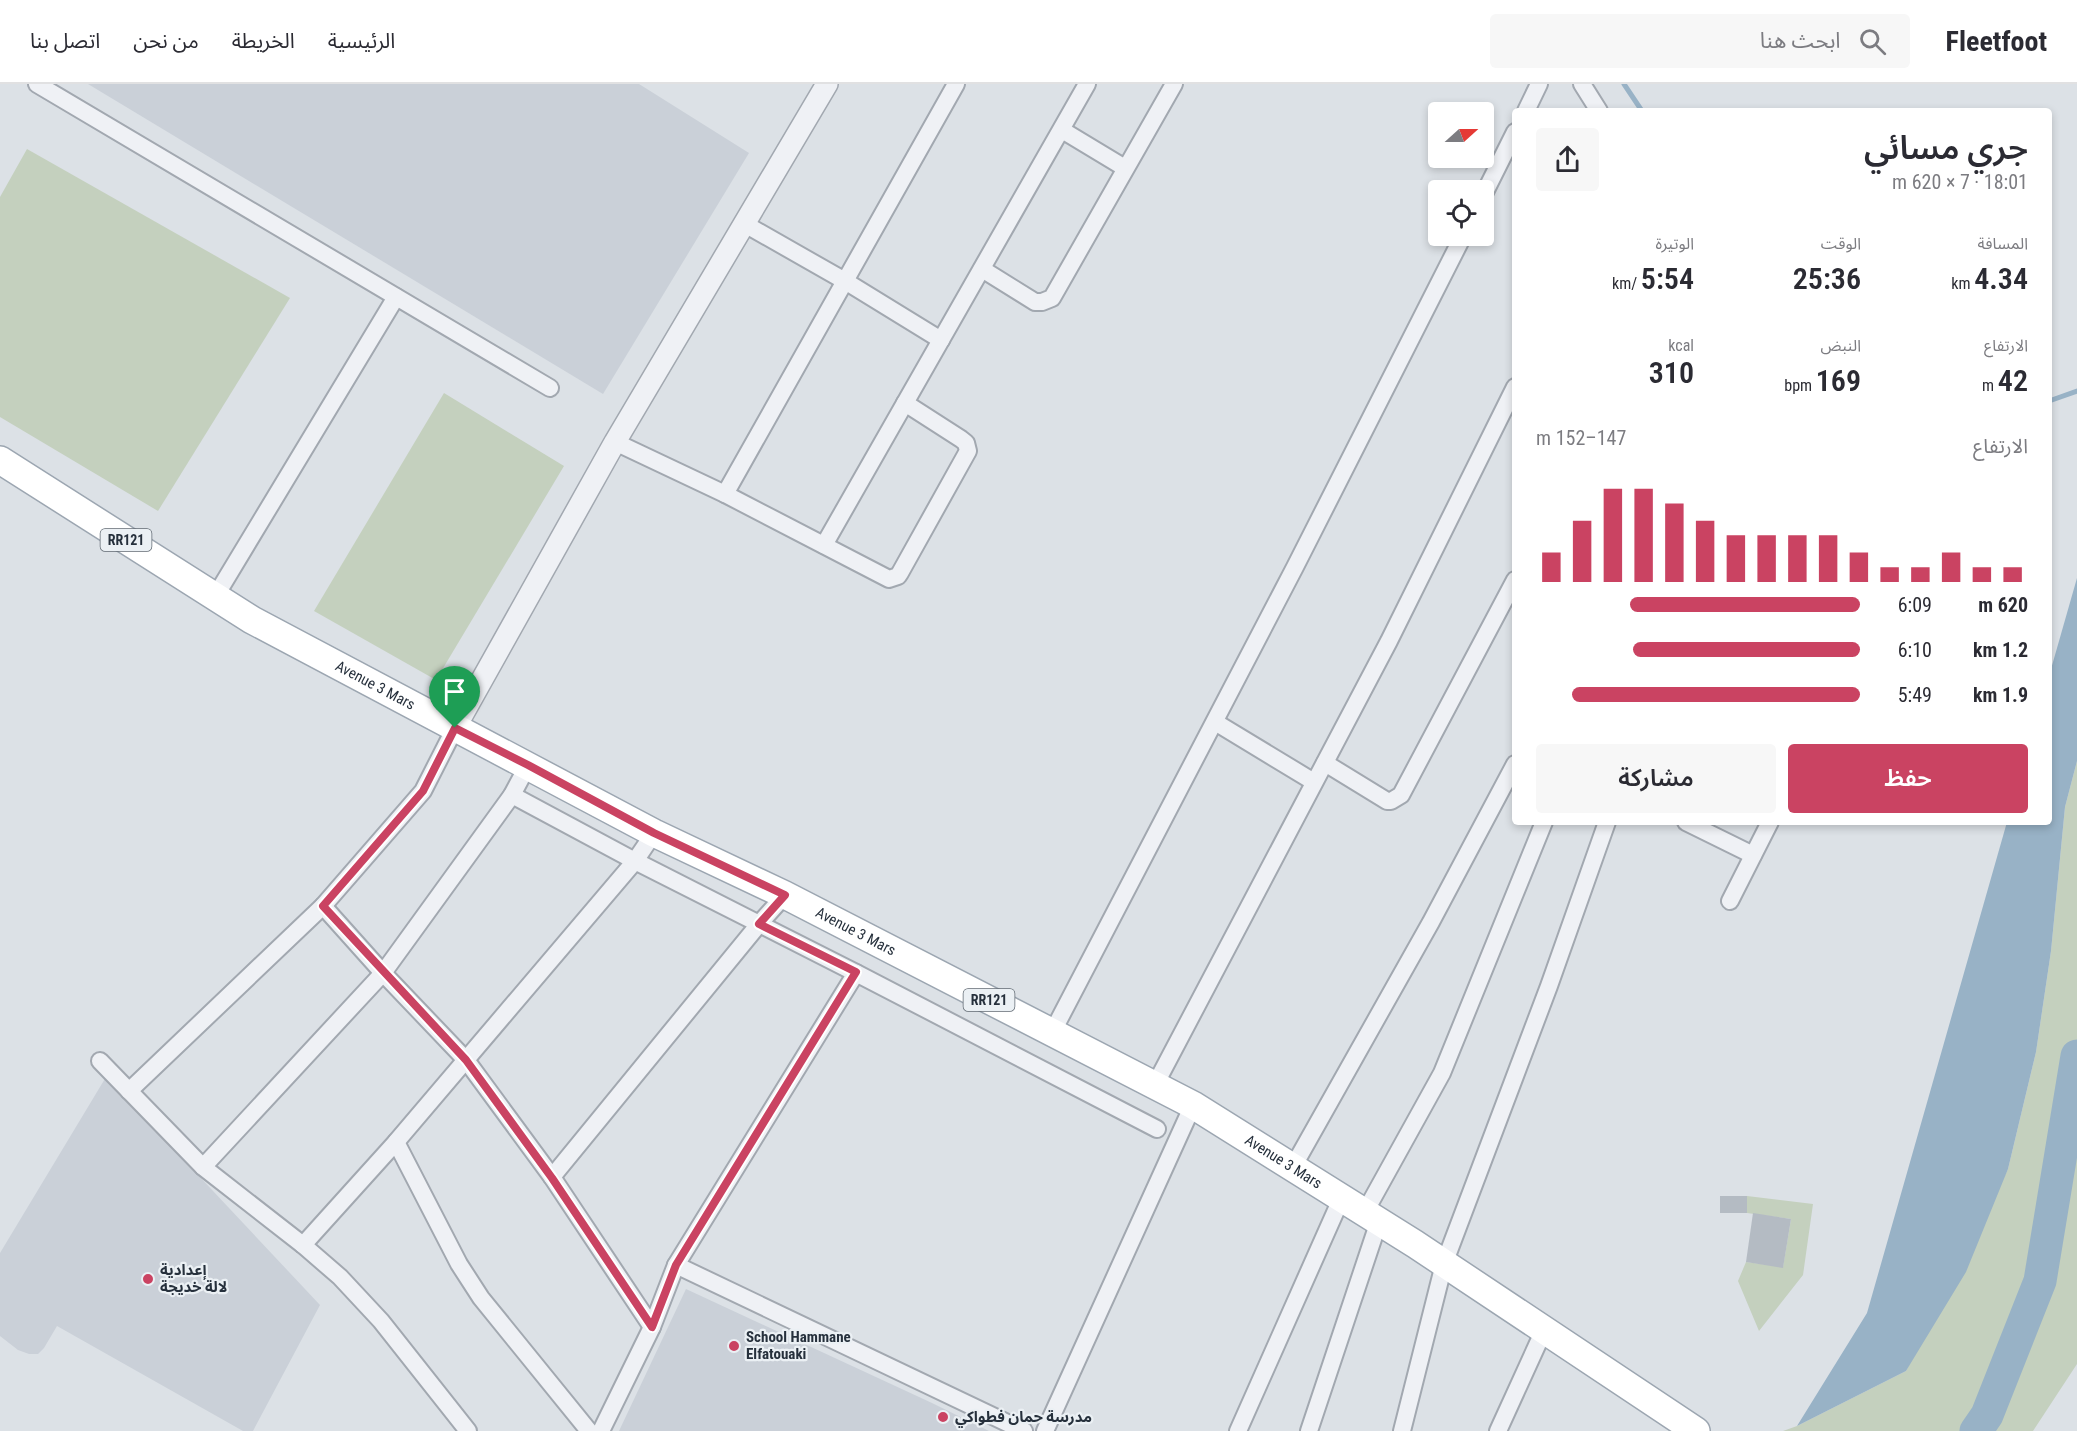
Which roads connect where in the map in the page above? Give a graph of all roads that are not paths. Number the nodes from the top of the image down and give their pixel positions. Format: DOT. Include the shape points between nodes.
graph roads {
  1 [pos="37,84"];
  2 [pos="827,84"];
  3 [pos="956,84"];
  4 [pos="1087,84"];
  5 [pos="1173,84"];
  6 [pos="1539,84"];
  7 [pos="1582,84"];
  8 [pos="1527,108"];
  9 [pos="1597,108"];
  10 [pos="1062,130"];
  11 [pos="1512,138"];
  12 [pos="1125,168"];
  13 [pos="1491,180"];
  14 [pos="743,223"];
  15 [pos="1458,246"];
  16 [pos="982,269"];
  17 [pos="845,281"];
  18 [pos="396,297"];
  19 [pos="941,340"];
  20 [pos="550,388"];
  21 [pos="1512,393"];
  22 [pos="905,404"];
  23 [pos="615,442"];
  24 [pos="0,460"];
  25 [pos="725,494"];
  26 [pos="824,545"];
  27 [pos="1512,586"];
  28 [pos="215,597"];
  29 [pos="1215,722"];
  30 [pos="455,728"];
  31 [pos="1325,763"];
  32 [pos="528,765"];
  33 [pos="1512,770"];
  34 [pos="1314,782"];
  35 [pos="512,795"];
  36 [pos="1543,825"];
  37 [pos="1606,825"];
  38 [pos="1692,825"];
  39 [pos="1768,825"];
  40 [pos="654,833"];
  41 [pos="1753,855"];
  42 [pos="635,861"];
  43 [pos="785,895"];
  44 [pos="1730,901"];
  45 [pos="323,906"];
  46 [pos="759,924"];
  47 [pos="856,972"];
  48 [pos="383,973"];
  49 [pos="1052,1033"];
  50 [pos="466,1060"];
  51 [pos="100,1061"];
  52 [pos="1155,1085"];
  53 [pos="129,1091"];
  54 [pos="1194,1105"];
  55 [pos="1157,1129"];
  56 [pos="396,1142"];
  57 [pos="203,1167"];
  58 [pos="1293,1167"];
  59 [pos="552,1178"];
  60 [pos="1342,1197"];
  61 [pos="1372,1217"];
  62 [pos="303,1245"];
  63 [pos="1444,1264"];
  64 [pos="676,1265"];
  65 [pos="652,1327"];
  66 [pos="1544,1329"];
  67 [pos="468,1431"];
  68 [pos="589,1431"];
  69 [pos="601,1431"];
  70 [pos="1024,1431"];
  71 [pos="1045,1431"];
  72 [pos="1238,1431"];
  73 [pos="1309,1431"];
  74 [pos="1402,1431"];
  75 [pos="1498,1431"];
  76 [pos="1696,1431"];
  1 -- 18 [label="street"];
  2 -- 14 [label="street"];
  3 -- 17 [label="street"];
  4 -- 10 [label="street"];
  5 -- 12 [label="street"];
  6 -- 8 [label="street"];
  7 -- 9 [label="street"];
  10 -- 12 [label="street"];
  10 -- 16 [label="street"];
  11 -- 13 [label="street"];
  12 -- 16 [label="street" via="1048,300 1035,302"];
  14 -- 17 [label="street"];
  14 -- 23 [label="street"];
  15 -- 29 [label="street"];
  16 -- 19 [label="street"];
  17 -- 19 [label="street"];
  17 -- 25 [label="street"];
  18 -- 20 [label="street"];
  18 -- 28 [label="street"];
  19 -- 22 [label="street"];
  21 -- 31 [label="street"];
  22 -- 26 [label="street"];
  22 -- 26 [label="street" via="968,447 900,573 889,579"];
  23 -- 25 [label="street"];
  23 -- 30 [label="street"];
  24 -- 28 [label="main road, Avenue 3 Mars / RR121"];
  25 -- 26 [label="street"];
  27 -- 31 [label="street" via="1401,795 1387,801"];
  28 -- 30 [label="main road, Avenue 3 Mars / RR121"];
  29 -- 34 [label="street"];
  29 -- 49 [label="street"];
  30 -- 32 [label="main road, Avenue 3 Mars / RR121"];
  30 -- 45 [label="street" via="423,791"];
  31 -- 34 [label="street"];
  32 -- 35 [label="street"];
  32 -- 40 [label="main road, Avenue 3 Mars / RR121"];
  33 -- 58 [label="street"];
  34 -- 52 [label="street"];
  35 -- 42 [label="street"];
  35 -- 48 [label="street"];
  36 -- 61 [label="street" via="1442,1073"];
  37 -- 63 [label="street"];
  38 -- 41 [label="street"];
  39 -- 41 [label="street"];
  40 -- 42 [label="street"];
  40 -- 43 [label="main road, Avenue 3 Mars / RR121"];
  41 -- 44 [label="street"];
  42 -- 46 [label="street"];
  42 -- 50 [label="street"];
  43 -- 46 [label="street"];
  43 -- 49 [label="main road, Avenue 3 Mars / RR121"];
  45 -- 48 [label="street"];
  45 -- 53 [label="street"];
  46 -- 47 [label="street"];
  46 -- 59 [label="street"];
  47 -- 55 [label="street"];
  47 -- 64 [label="street"];
  48 -- 50 [label="street"];
  48 -- 57 [label="street"];
  49 -- 52 [label="main road, Avenue 3 Mars / RR121"];
  50 -- 56 [label="street"];
  50 -- 59 [label="street"];
  51 -- 53 [label="street"];
  52 -- 54 [label="main road, Avenue 3 Mars / RR121"];
  53 -- 57 [label="street"];
  54 -- 58 [label="main road, Avenue 3 Mars / RR121"];
  54 -- 71 [label="street"];
  56 -- 62 [label="street"];
  56 -- 68 [label="street" via="459,1264 481,1298"];
  57 -- 62 [label="street"];
  58 -- 60 [label="main road, Avenue 3 Mars / RR121"];
  59 -- 65 [label="street"];
  60 -- 61 [label="main road, Avenue 3 Mars / RR121"];
  60 -- 72 [label="street"];
  61 -- 63 [label="main road, Avenue 3 Mars / RR121"];
  61 -- 73 [label="street" via="1326,1386"];
  62 -- 67 [label="street" via="381,1321"];
  63 -- 66 [label="main road, Avenue 3 Mars / RR121"];
  63 -- 74 [label="street"];
  64 -- 65 [label="street"];
  64 -- 70 [label="street"];
  65 -- 69 [label="street"];
  66 -- 75 [label="street"];
  66 -- 76 [label="main road, Avenue 3 Mars / RR121"];
}
